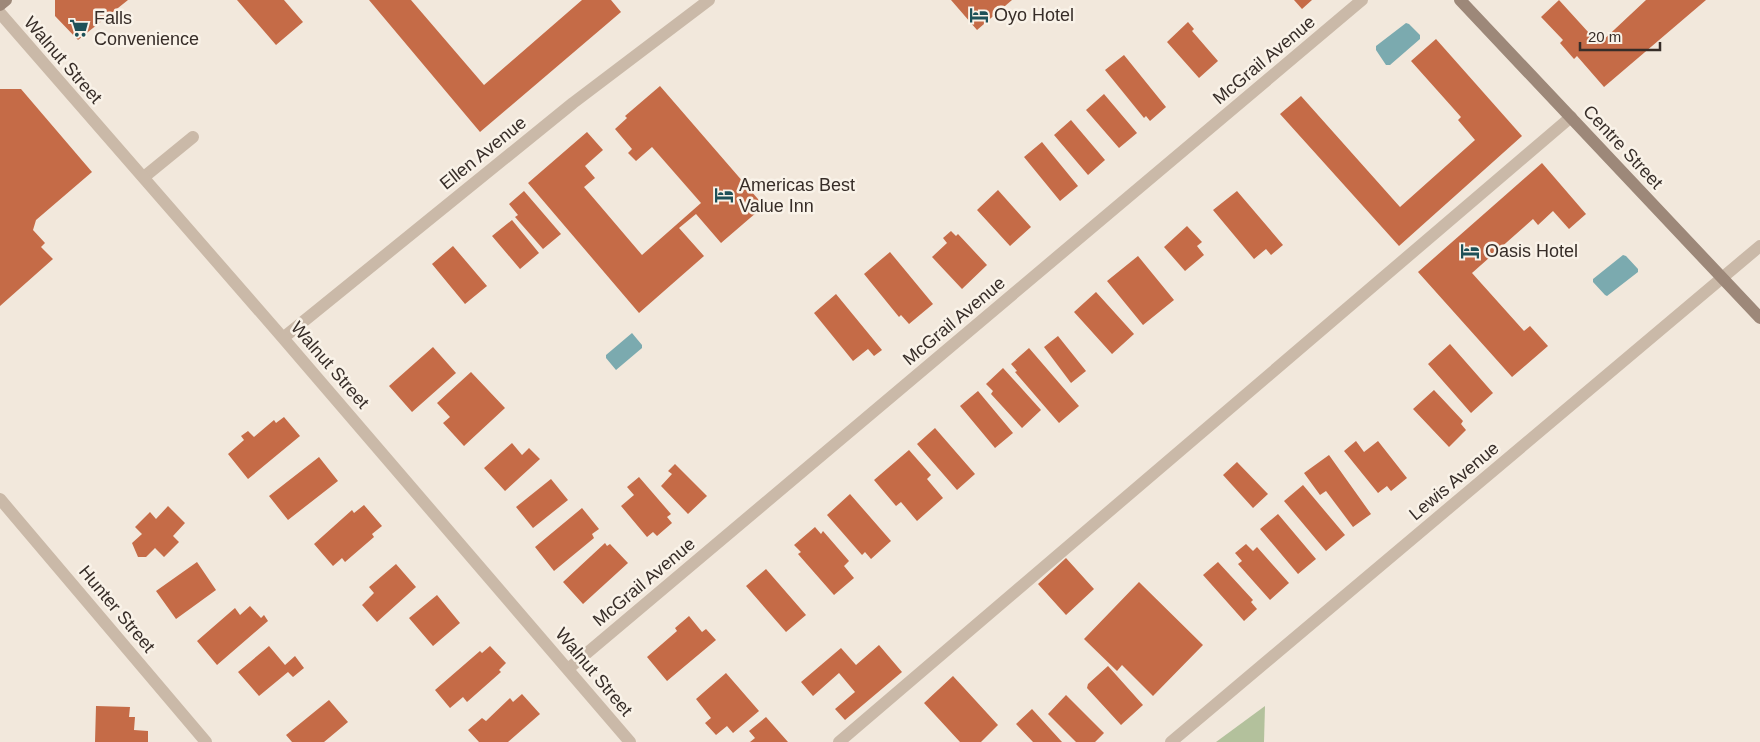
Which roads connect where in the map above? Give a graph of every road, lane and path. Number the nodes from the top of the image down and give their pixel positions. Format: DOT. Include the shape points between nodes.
graph roads {
  1 [pos="6,0"];
  2 [pos="709,0"];
  3 [pos="1362,0"];
  4 [pos="1460,0"];
  5 [pos="0,5"];
  6 [pos="0,13"];
  7 [pos="1571,117"];
  8 [pos="193,137"];
  9 [pos="144,176"];
  10 [pos="1760,246"];
  11 [pos="1722,278"];
  12 [pos="1760,318"];
  13 [pos="283,338"];
  14 [pos="0,499"];
  15 [pos="568,669"];
  16 [pos="206,742"];
  17 [pos="630,742"];
  18 [pos="839,742"];
  19 [pos="1172,742"];
  1 -- 5 [label="street"];
  2 -- 13 [label="street, Ellen Avenue" via="573,103"];
  3 -- 15 [label="street, McGrail Avenue"];
  4 -- 7 [label="street, Centre Street"];
  6 -- 9 [label="street, Walnut Street"];
  7 -- 11 [label="street, Centre Street"];
  7 -- 18 [label="street"];
  8 -- 9 [label="street"];
  9 -- 13 [label="street, Walnut Street"];
  10 -- 11 [label="street, Lewis Avenue"];
  11 -- 12 [label="street, Centre Street"];
  11 -- 19 [label="street, Lewis Avenue"];
  13 -- 15 [label="street, Walnut Street"];
  14 -- 16 [label="street, Hunter Street"];
  15 -- 17 [label="street, Walnut Street"];
}
